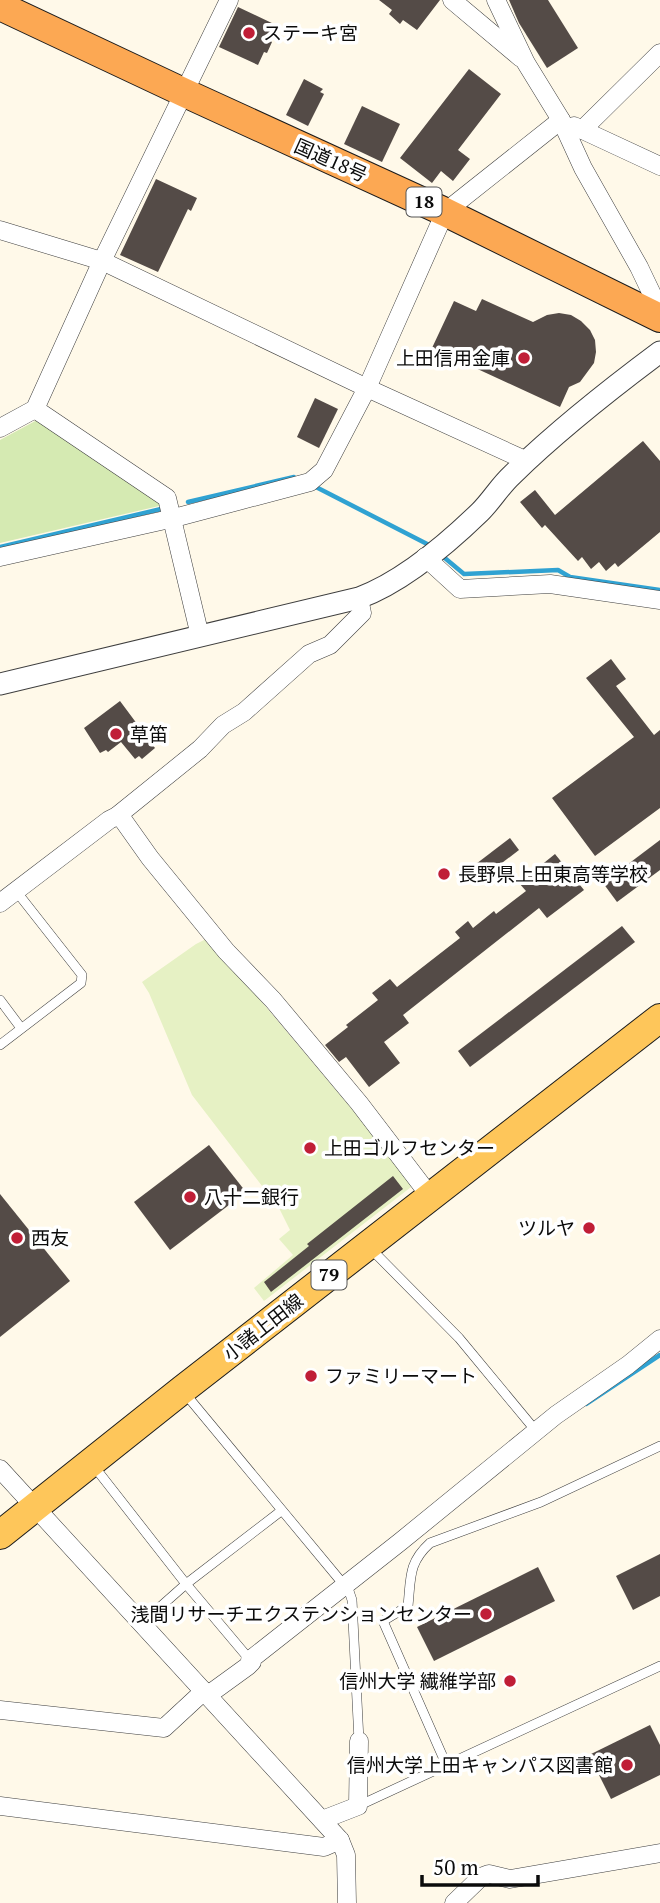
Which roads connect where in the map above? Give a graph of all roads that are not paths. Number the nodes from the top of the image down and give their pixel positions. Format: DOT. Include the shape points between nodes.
graph roads {
  1 [pos="229,0"];
  2 [pos="452,0"];
  3 [pos="496,0"];
  4 [pos="0,6"];
  5 [pos="660,53"];
  6 [pos="526,63"];
  7 [pos="185,93"];
  8 [pos="561,120"];
  9 [pos="582,130"];
  10 [pos="660,166"];
  11 [pos="444,212"];
  12 [pos="1,233"];
  13 [pos="103,261"];
  14 [pos="660,311"];
  15 [pos="660,318"];
  16 [pos="660,352"];
  17 [pos="367,388"];
  18 [pos="35,409"];
  19 [pos="0,428"];
  20 [pos="527,461"];
  21 [pos="174,518"];
  22 [pos="432,552"];
  23 [pos="0,557"];
  24 [pos="359,598"];
  25 [pos="660,600"];
  26 [pos="200,636"];
  27 [pos="0,684"];
  28 [pos="117,817"];
  29 [pos="16,891"];
  30 [pos="0,903"];
  31 [pos="0,1000"];
  32 [pos="660,1018"];
  33 [pos="22,1028"];
  34 [pos="0,1045"];
  35 [pos="430,1196"];
  36 [pos="368,1245"];
  37 [pos="660,1339"];
  38 [pos="182,1390"];
  39 [pos="536,1431"];
  40 [pos="660,1446"];
  41 [pos="91,1463"];
  42 [pos="0,1469"];
  43 [pos="35,1508"];
  44 [pos="281,1511"];
  45 [pos="0,1535"];
  46 [pos="186,1584"];
  47 [pos="347,1589"];
  48 [pos="142,1623"];
  49 [pos="250,1660"];
  50 [pos="660,1666"];
  51 [pos="206,1693"];
  52 [pos="0,1710"];
  53 [pos="359,1741"];
  54 [pos="446,1764"];
  55 [pos="358,1805"];
  56 [pos="0,1806"];
  57 [pos="322,1820"];
  58 [pos="340,1840"];
  59 [pos="660,1853"];
  60 [pos="351,1901"];
  61 [pos="454,1903"];
  1 -- 7 [label="street"];
  2 -- 6 [label="street"];
  3 -- 6 [label="street"];
  4 -- 7 [label="highway, 国道18号 / 18"];
  5 -- 9 [label="street"];
  6 -- 8 [label="street"];
  7 -- 11 [label="highway, 国道18号 / 18"];
  7 -- 13 [label="street"];
  8 -- 9 [label="street"];
  8 -- 11 [label="street"];
  8 -- 14 [label="street"];
  9 -- 10 [label="street"];
  11 -- 15 [label="highway, 国道18号 / 18"];
  11 -- 17 [label="street"];
  12 -- 13 [label="street"];
  13 -- 17 [label="street"];
  13 -- 18 [label="street"];
  16 -- 20 [label="street"];
  17 -- 20 [label="street"];
  17 -- 21 [label="street" via="324,470 310,482"];
  18 -- 19 [label="street"];
  18 -- 21 [label="street" via="167,498"];
  20 -- 22 [label="street" via="483,509"];
  21 -- 23 [label="street"];
  21 -- 26 [label="street"];
  22 -- 24 [label="street" via="380,590"];
  22 -- 25 [label="street" via="460,589 550,583"];
  24 -- 26 [label="street"];
  24 -- 28 [label="street" via="362,614 330,645 309,654"];
  26 -- 27 [label="street"];
  28 -- 29 [label="street"];
  28 -- 35 [label="street" via="226,951 274,1000 359,1102"];
  29 -- 30 [label="street"];
  29 -- 33 [label="lane" via="82,975 81,983"];
  31 -- 33 [label="lane"];
  32 -- 35 [label="main road, 小諸上田線 / 79"];
  33 -- 34 [label="lane"];
  35 -- 36 [label="main road, 小諸上田線 / 79"];
  36 -- 38 [label="main road, 小諸上田線 / 79"];
  36 -- 39 [label="lane" via="459,1338"];
  37 -- 39 [label="street"];
  38 -- 41 [label="main road, 小諸上田線 / 79"];
  38 -- 44 [label="lane"];
  39 -- 47 [label="street"];
  40 -- 54 [label="lane" via="541,1503 429,1543 417,1554 408,1606 383,1621"];
  41 -- 43 [label="main road, 小諸上田線 / 79"];
  41 -- 46 [label="lane"];
  42 -- 43 [label="street"];
  43 -- 45 [label="main road, 小諸上田線 / 79"];
  43 -- 48 [label="street"];
  44 -- 46 [label="lane"];
  44 -- 47 [label="lane"];
  46 -- 48 [label="lane"];
  46 -- 49 [label="lane"];
  47 -- 49 [label="street"];
  47 -- 53 [label="lane"];
  48 -- 51 [label="street"];
  49 -- 51 [label="street" via="248,1666"];
  50 -- 54 [label="lane"];
  51 -- 52 [label="street" via="164,1728"];
  51 -- 57 [label="street"];
  53 -- 55 [label="street"];
  54 -- 55 [label="lane"];
  55 -- 57 [label="street"];
  56 -- 58 [label="street" via="324,1847"];
  57 -- 58 [label="street"];
  58 -- 60 [label="street"];
  59 -- 61 [label="street" via="510,1879 489,1874"];
}
